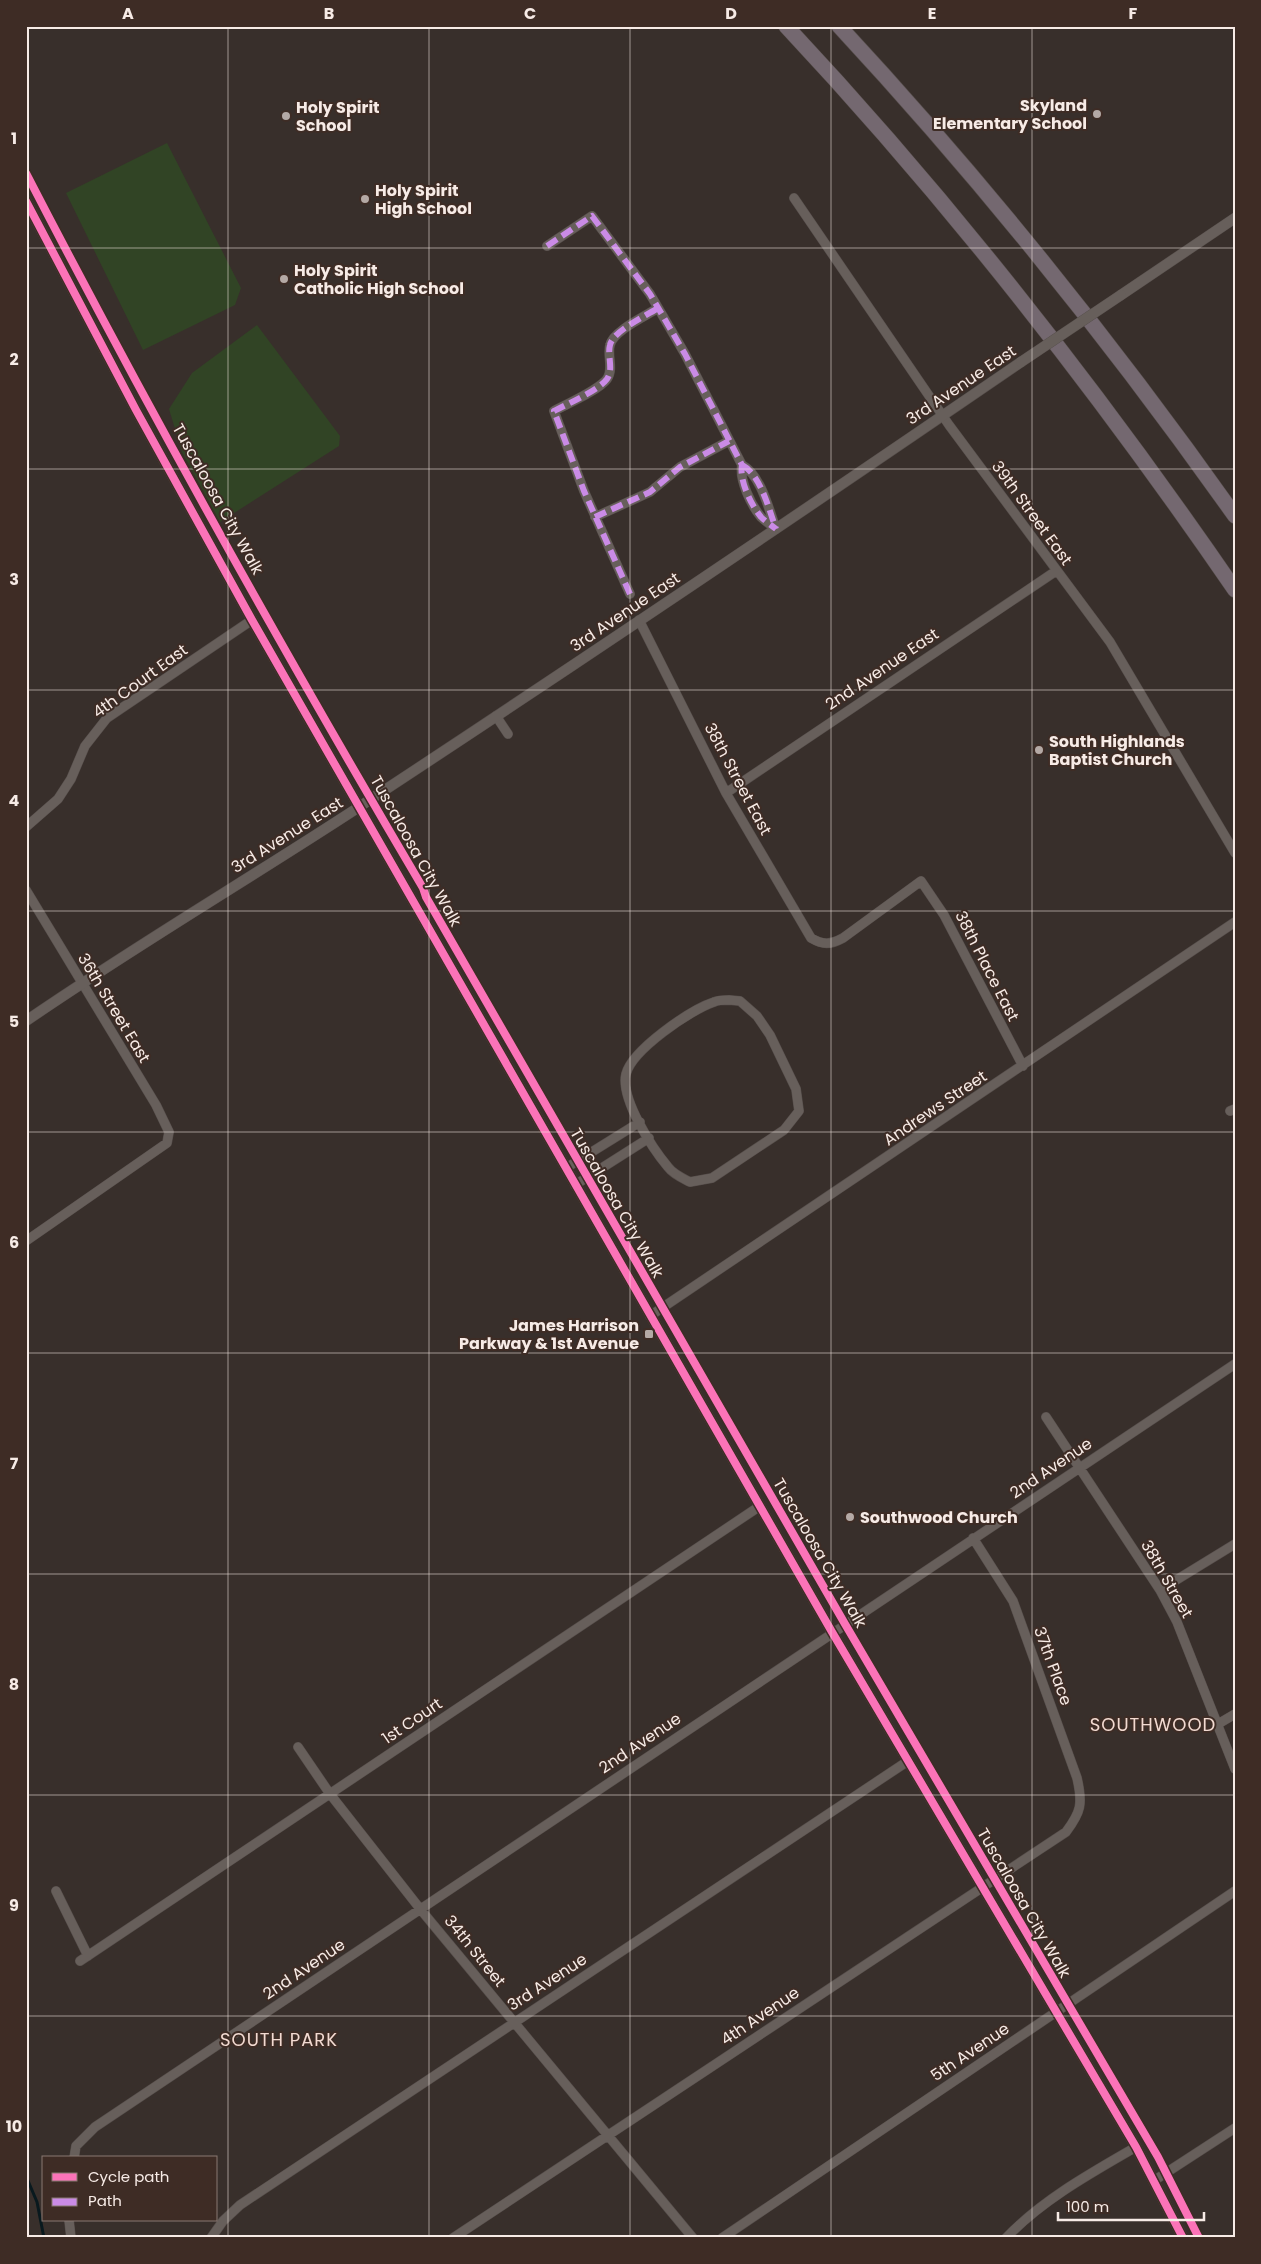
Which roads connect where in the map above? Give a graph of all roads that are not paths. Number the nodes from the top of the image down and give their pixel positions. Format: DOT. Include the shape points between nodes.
graph roads {
  1 [pos="786,26"];
  2 [pos="839,26"];
  3 [pos="794,198"];
  4 [pos="26,201"];
  5 [pos="1235,218"];
  6 [pos="547,246"];
  7 [pos="658,308"];
  8 [pos="942,416"];
  9 [pos="729,441"];
  10 [pos="1235,516"];
  11 [pos="595,517"];
  12 [pos="776,529"];
  13 [pos="1056,571"];
  14 [pos="1235,590"];
  15 [pos="630,594"];
  16 [pos="252,620"];
  17 [pos="639,620"];
  18 [pos="496,716"];
  19 [pos="508,734"];
  20 [pos="726,793"];
  21 [pos="359,807"];
  22 [pos="26,827"];
  23 [pos="1235,853"];
  24 [pos="921,881"];
  25 [pos="26,890"];
  26 [pos="1235,922"];
  27 [pos="82,983"];
  28 [pos="26,1021"];
  29 [pos="1023,1066"];
  30 [pos="640,1122"];
  31 [pos="649,1138"];
  32 [pos="566,1168"];
  33 [pos="575,1185"];
  34 [pos="26,1241"];
  35 [pos="650,1316"];
  36 [pos="1235,1364"];
  37 [pos="1046,1417"];
  38 [pos="1078,1468"];
  39 [pos="760,1506"];
  40 [pos="973,1538"];
  41 [pos="1235,1544"];
  42 [pos="1160,1590"];
  43 [pos="832,1632"];
  44 [pos="1235,1714"];
  45 [pos="1218,1724"];
  46 [pos="298,1747"];
  47 [pos="908,1761"];
  48 [pos="1235,1769"];
  49 [pos="330,1794"];
  50 [pos="1079,1814"];
  51 [pos="982,1888"];
  52 [pos="56,1891"];
  53 [pos="1235,1891"];
  54 [pos="421,1910"];
  55 [pos="1055,2012"];
  56 [pos="513,2022"];
  57 [pos="1235,2128"];
  58 [pos="608,2136"];
  59 [pos="1136,2147"];
  60 [pos="74,2156"];
  61 [pos="1155,2180"];
  62 [pos="70,2222"];
  63 [pos="71,2238"];
  64 [pos="211,2238"];
  65 [pos="453,2238"];
  66 [pos="693,2238"];
  67 [pos="722,2238"];
  68 [pos="1006,2238"];
  69 [pos="1183,2238"];
  1 -- 14 [label="highway" via="903,156 1039,324 1137,452"];
  2 -- 10 [label="highway" via="912,107 1044,266 1132,376"];
  3 -- 8 [label="street, 39th Street East"];
  4 -- 16 [label="street"];
  5 -- 8 [label="street, 3rd Avenue East, bridge"];
  6 -- 7 [label="street" via="592,216"];
  7 -- 9 [label="street"];
  7 -- 11 [label="street" via="613,339 606,381 554,411"];
  8 -- 12 [label="street, 3rd Avenue East"];
  8 -- 13 [label="street, 39th Street East"];
  9 -- 11 [label="street" via="680,468 650,492"];
  9 -- 12 [label="street" via="742,466 740,473 755,506 761,517"];
  11 -- 15 [label="street"];
  12 -- 17 [label="street, 3rd Avenue East"];
  13 -- 20 [label="street, 2nd Avenue East"];
  13 -- 23 [label="street, 39th Street East" via="1110,642"];
  16 -- 21 [label="street"];
  16 -- 22 [label="street, 4th Court East" via="107,718 85,746 58,800"];
  17 -- 18 [label="street, 3rd Avenue East"];
  17 -- 20 [label="street, 38th Street East"];
  18 -- 19 [label="street"];
  18 -- 21 [label="street, 3rd Avenue East"];
  20 -- 24 [label="street, 38th Street East" via="804,929 821,944 832,944 848,935"];
  21 -- 27 [label="street, 3rd Avenue East"];
  21 -- 32 [label="street"];
  24 -- 29 [label="street, 38th Place East" via="944,915"];
  25 -- 27 [label="street, 36th Street East"];
  26 -- 29 [label="street, Andrews Street"];
  27 -- 28 [label="street, 3rd Avenue East"];
  27 -- 34 [label="street, 36th Street East" via="156,1105 169,1132 167,1144"];
  29 -- 35 [label="street, Andrews Street"];
  30 -- 31 [label="street"];
  30 -- 31 [label="street" via="625,1084 626,1073 636,1055 714,1002 740,1001 757,1016 770,1035 796,1089 799,1111 784,1130 712,1178 690,1182 668,1168"];
  30 -- 32 [label="street"];
  31 -- 33 [label="street"];
  32 -- 33 [label="street"];
  33 -- 35 [label="street"];
  35 -- 39 [label="street"];
  36 -- 38 [label="street, 2nd Avenue"];
  37 -- 38 [label="street, 38th Street"];
  38 -- 40 [label="street, 2nd Avenue"];
  38 -- 42 [label="street, 38th Street"];
  39 -- 43 [label="street"];
  39 -- 49 [label="street, 1st Court"];
  40 -- 43 [label="street, 2nd Avenue"];
  40 -- 50 [label="street, 37th Place" via="1013,1601 1077,1778"];
  41 -- 42 [label="street"];
  42 -- 45 [label="street, 38th Street" via="1177,1622"];
  43 -- 47 [label="street"];
  43 -- 54 [label="street, 2nd Avenue"];
  44 -- 45 [label="street"];
  45 -- 48 [label="street, 38th Street"];
  46 -- 49 [label="street, 34th Street"];
  47 -- 51 [label="street"];
  47 -- 56 [label="street, 3rd Avenue"];
  49 -- 52 [label="street, 1st Court" via="84,1958"];
  49 -- 54 [label="street, 34th Street"];
  50 -- 51 [label="street, 4th Avenue" via="1066,1832"];
  51 -- 55 [label="street"];
  51 -- 58 [label="street, 4th Avenue"];
  53 -- 55 [label="street, 5th Avenue"];
  54 -- 56 [label="street, 34th Street"];
  54 -- 60 [label="street, 2nd Avenue" via="95,2127 76,2146"];
  55 -- 59 [label="street"];
  55 -- 67 [label="street, 5th Avenue"];
  56 -- 58 [label="street, 34th Street"];
  56 -- 64 [label="street, 3rd Avenue" via="240,2205"];
  57 -- 61 [label="street"];
  58 -- 65 [label="street, 4th Avenue"];
  58 -- 66 [label="street, 34th Street"];
  59 -- 61 [label="street"];
  59 -- 68 [label="street" via="1050,2201"];
  61 -- 69 [label="street"];
  62 -- 63 [label="street"];
}
